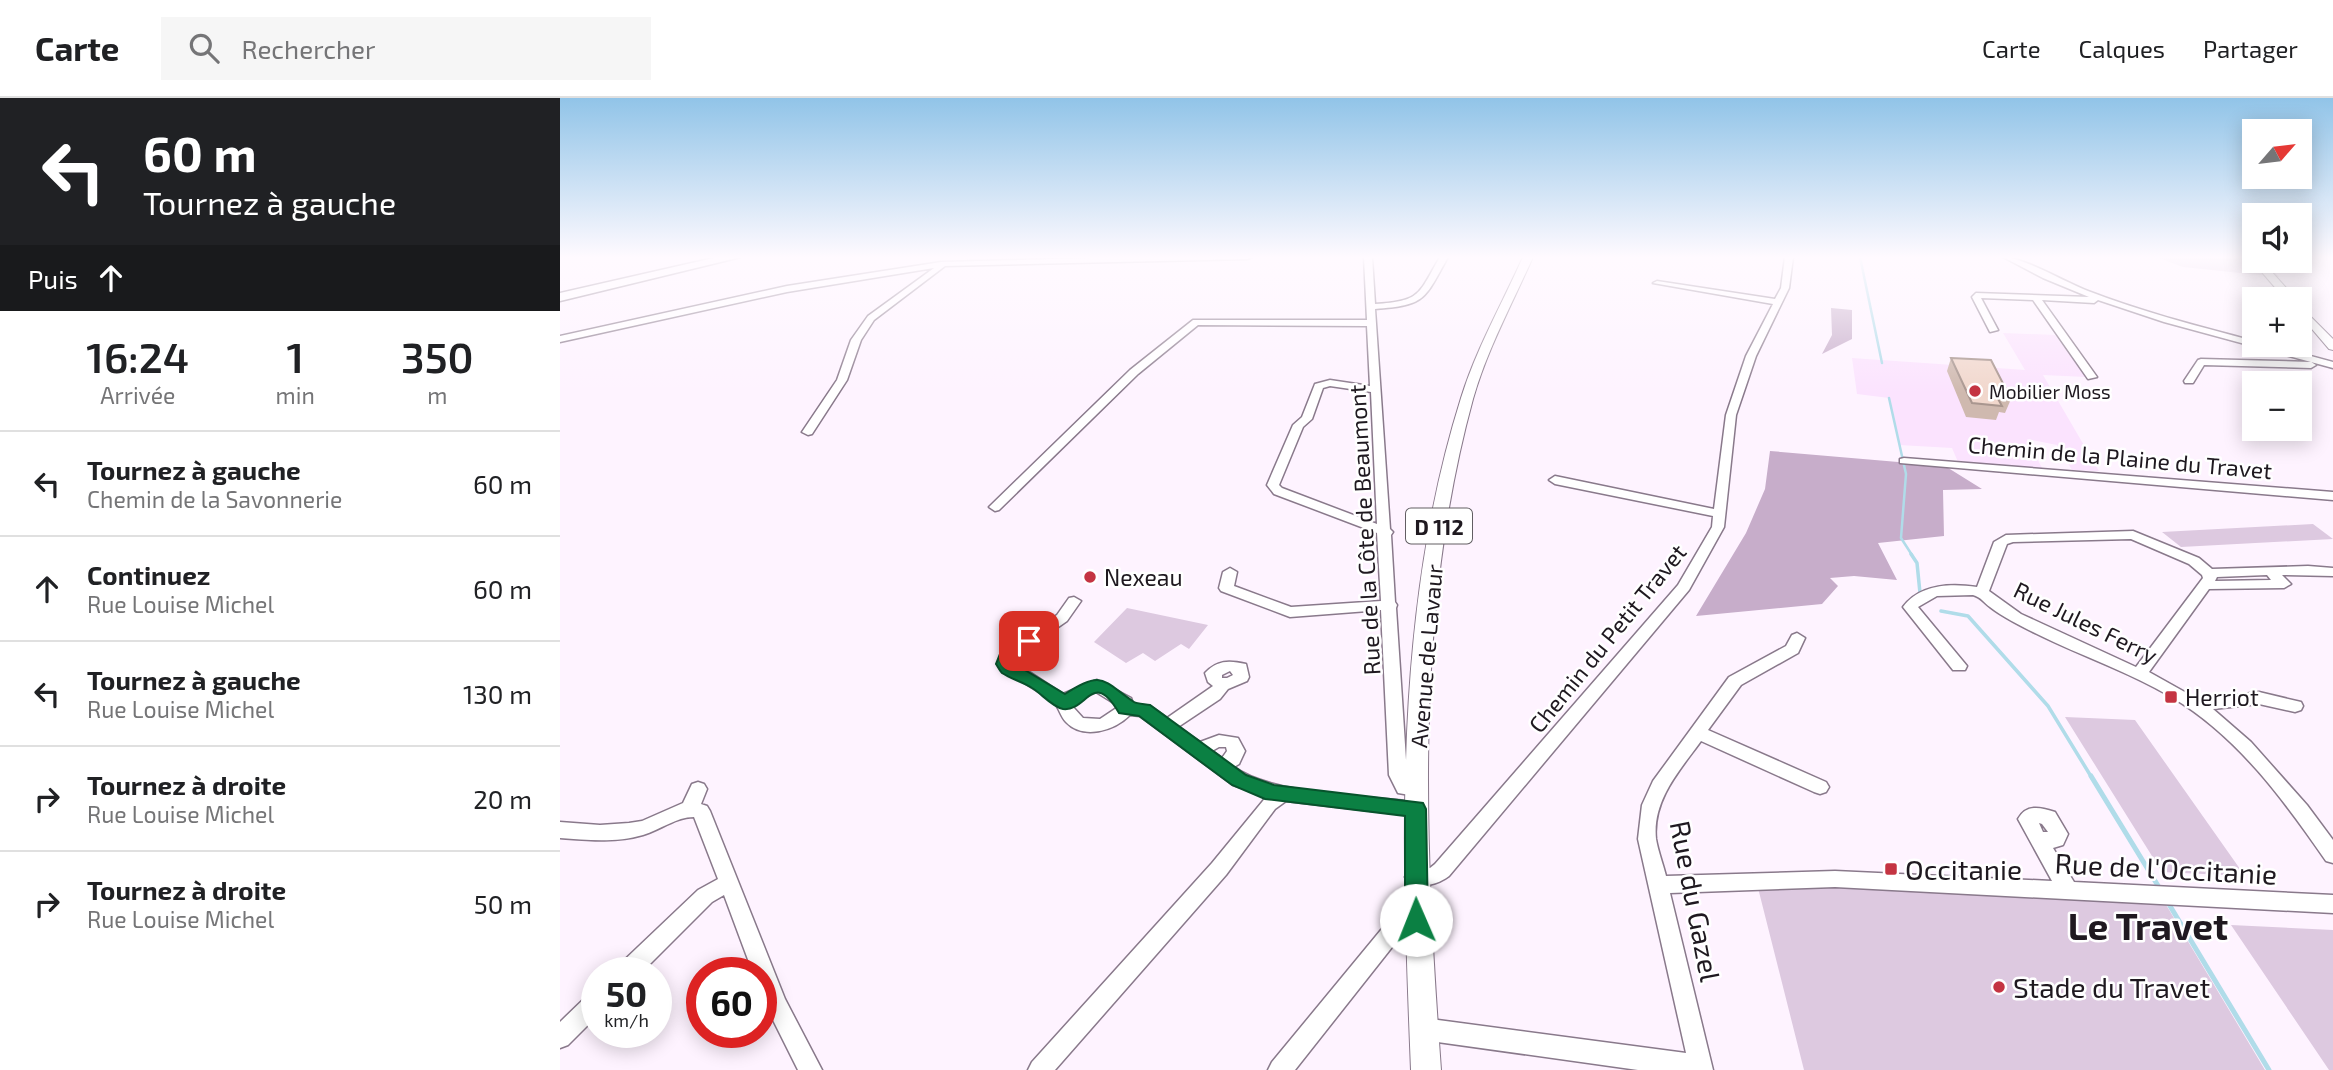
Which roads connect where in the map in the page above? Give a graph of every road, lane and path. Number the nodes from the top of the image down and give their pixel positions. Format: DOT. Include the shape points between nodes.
graph roads {
  1 [pos="727,302"];
  2 [pos="891,302"];
  3 [pos="1372,302"];
  4 [pos="1408,302"];
  5 [pos="1508,302"];
  6 [pos="1778,302"];
  7 [pos="1979,302"];
  8 [pos="2039,302"];
  9 [pos="2110,302"];
  10 [pos="1372,307"];
  11 [pos="2312,322"];
  12 [pos="1373,323"];
  13 [pos="1993,330"];
  14 [pos="560,339"];
  15 [pos="2333,346"];
  16 [pos="2333,365"];
  17 [pos="2092,377"];
  18 [pos="2189,381"];
  19 [pos="1377,390"];
  20 [pos="808,432"];
  21 [pos="1904,461"];
  22 [pos="1555,480"];
  23 [pos="2333,496"];
  24 [pos="995,507"];
  25 [pos="1721,514"];
  26 [pos="1386,532"];
  27 [pos="1230,572"];
  28 [pos="2333,572"];
  29 [pos="2207,579"];
  30 [pos="1982,592"];
  31 [pos="1074,601"];
  32 [pos="1390,605"];
  33 [pos="1797,638"];
  34 [pos="1959,666"];
  35 [pos="2140,673"];
  36 [pos="1224,684"];
  37 [pos="1065,703"];
  38 [pos="2196,706"];
  39 [pos="2295,706"];
  40 [pos="1126,709"];
  41 [pos="1167,726"];
  42 [pos="1699,733"];
  43 [pos="1201,750"];
  44 [pos="1222,767"];
  45 [pos="1819,787"];
  46 [pos="1283,794"];
  47 [pos="1416,799"];
  48 [pos="560,830"];
  49 [pos="2038,840"];
  50 [pos="2333,855"];
  51 [pos="1415,877"];
  52 [pos="729,883"];
  53 [pos="1660,885"];
  54 [pos="2068,891"];
  55 [pos="2333,904"];
  56 [pos="1416,920"];
  57 [pos="642,957"];
  58 [pos="581,1017"];
  59 [pos="1423,1029"];
  60 [pos="560,1037"];
  61 [pos="1701,1069"];
  62 [pos="810,1070"];
  63 [pos="1040,1070"];
  64 [pos="1280,1070"];
  65 [pos="1426,1070"];
  1 -- 14 [label="street"];
  2 -- 20 [label="street" via="871,318 856,340 842,380"];
  3 -- 10 [label="street, Rue de la Côte de Beaumont"];
  4 -- 10 [label="street"];
  5 -- 47 [label="main road, Avenue de Lavaur / D 112" via="1468,396 1444,485 1427,613"];
  6 -- 25 [label="street, Chemin du Petit Travet" via="1751,355 1731,415"];
  7 -- 13 [label="street"];
  8 -- 17 [label="street"];
  9 -- 16 [label="street"];
  10 -- 12 [label="street, Rue de la Côte de Beaumont"];
  11 -- 15 [label="main road"];
  12 -- 19 [label="street, Rue de la Côte de Beaumont"];
  12 -- 24 [label="street" via="1196,322 1134,372"];
  16 -- 18 [label="street" via="2200,362"];
  19 -- 26 [label="street, Rue de la Côte de Beaumont"];
  19 -- 26 [label="street" via="1330,383 1319,386 1273,485 1278,491"];
  21 -- 23 [label="street, Chemin de la Plaine du Travet"];
  22 -- 25 [label="street"];
  25 -- 51 [label="street, Chemin du Petit Travet" via="1713,538 1684,587 1442,870 1434,876"];
  26 -- 32 [label="street, Rue de la Côte de Beaumont"];
  27 -- 32 [label="street" via="1226,588 1290,612"];
  28 -- 29 [label="street" via="2272,573 2284,584"];
  29 -- 30 [label="street, Rue Jules Ferry" via="2194,561 2127,534 2011,538 2001,542"];
  29 -- 35 [label="street"];
  30 -- 34 [label="street" via="1950,589 1919,598 1910,607"];
  30 -- 35 [label="street, Rue Jules Ferry" via="2036,626"];
  31 -- 37 [label="street" via="1062,618 1012,652 1005,664"];
  32 -- 47 [label="street, Rue de la Côte de Beaumont" via="1398,775"];
  33 -- 42 [label="street, Rue du Gazel" via="1793,649 1735,681"];
  35 -- 38 [label="street, Rue Jules Ferry"];
  36 -- 41 [label="street"];
  37 -- 40 [label="street" via="1097,685 1125,702"];
  37 -- 40 [label="street" via="1066,712 1090,727 1103,726"];
  38 -- 39 [label="street" via="2259,698"];
  38 -- 50 [label="street, Rue Jules Ferry" via="2274,776"];
  40 -- 41 [label="street" via="1144,710"];
  41 -- 43 [label="street"];
  42 -- 45 [label="street"];
  42 -- 53 [label="street, Rue du Gazel" via="1651,801 1647,839"];
  43 -- 44 [label="street"];
  43 -- 44 [label="street" via="1212,742 1232,743 1233,759"];
  44 -- 46 [label="street" via="1239,780"];
  46 -- 47 [label="street"];
  46 -- 63 [label="street" via="1269,804 1219,869"];
  47 -- 51 [label="main road, Avenue de Lavaur / D 112"];
  48 -- 52 [label="street" via="639,829 694,798"];
  49 -- 54 [label="street"];
  51 -- 56 [label="main road, Avenue de Lavaur / D 112"];
  52 -- 57 [label="street" via="705,896"];
  52 -- 62 [label="street" via="776,1004"];
  53 -- 54 [label="street, Rue de l'Occitanie" via="1835,878"];
  53 -- 61 [label="street, Rue du Gazel"];
  54 -- 55 [label="street, Rue de l'Occitanie"];
  56 -- 59 [label="main road, Avenue de Lavaur / D 112"];
  56 -- 64 [label="street" via="1397,925"];
  58 -- 60 [label="street"];
  59 -- 61 [label="street"];
  59 -- 65 [label="main road, Avenue de Lavaur / D 112"];
}
